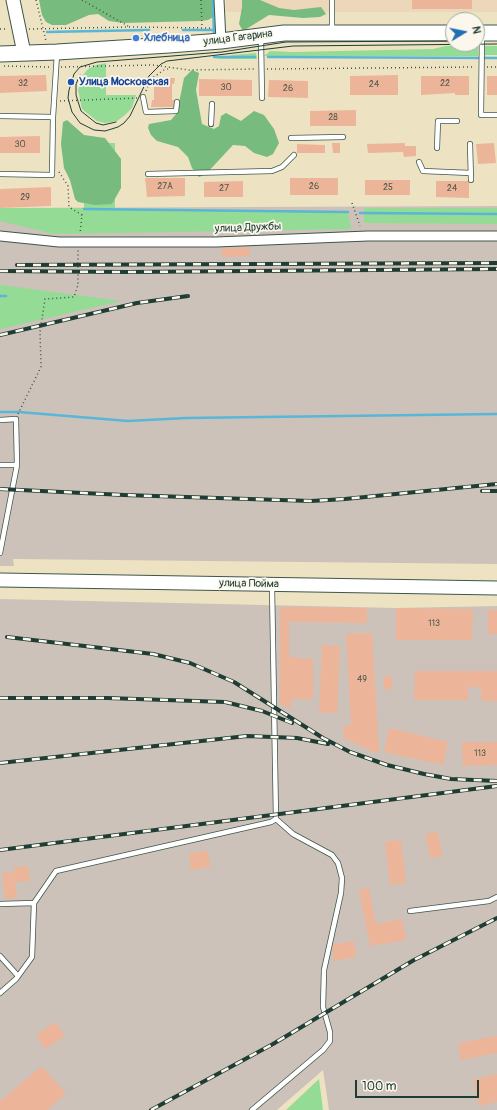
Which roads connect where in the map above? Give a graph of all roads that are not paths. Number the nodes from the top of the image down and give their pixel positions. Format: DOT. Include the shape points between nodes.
graph roads {
  1 [pos="13,0"];
  2 [pos="219,0"];
  3 [pos="332,0"];
  4 [pos="332,33"];
  5 [pos="445,33"];
  6 [pos="261,35"];
  7 [pos="221,41"];
  8 [pos="482,52"];
  9 [pos="24,53"];
  10 [pos="0,54"];
  11 [pos="52,56"];
  12 [pos="143,97"];
  13 [pos="262,98"];
  14 [pos="177,102"];
  15 [pos="212,104"];
  16 [pos="0,116"];
  17 [pos="497,116"];
  18 [pos="53,117"];
  19 [pos="457,121"];
  20 [pos="211,124"];
  21 [pos="343,137"];
  22 [pos="291,138"];
  23 [pos="470,144"];
  24 [pos="437,148"];
  25 [pos="294,155"];
  26 [pos="418,162"];
  27 [pos="471,173"];
  28 [pos="0,174"];
  29 [pos="148,174"];
  30 [pos="471,180"];
  31 [pos="0,236"];
  32 [pos="497,236"];
  33 [pos="0,420"];
  34 [pos="0,465"];
  35 [pos="16,465"];
  36 [pos="0,553"];
  37 [pos="0,580"];
  38 [pos="272,585"];
  39 [pos="497,588"];
  40 [pos="276,819"];
  41 [pos="497,897"];
  42 [pos="34,903"];
  43 [pos="0,904"];
  44 [pos="410,911"];
  45 [pos="0,956"];
  46 [pos="18,976"];
  47 [pos="0,993"];
  48 [pos="252,1110"];
  1 -- 9 [label="main road"];
  2 -- 7 [label="street"];
  3 -- 4 [label="lane"];
  4 -- 5 [label="main road, улица Гагарина"];
  4 -- 6 [label="main road, улица Гагарина"];
  6 -- 7 [label="main road, улица Гагарина"];
  6 -- 13 [label="lane"];
  7 -- 11 [label="main road, улица Гагарина"];
  8 -- 17 [label="lane" via="481,115"];
  9 -- 10 [label="main road, улица Гагарина"];
  9 -- 11 [label="main road, улица Гагарина"];
  11 -- 18 [label="lane"];
  12 -- 14 [label="lane" via="146,112 176,112"];
  15 -- 20 [label="lane"];
  16 -- 18 [label="lane"];
  18 -- 28 [label="lane" via="52,175"];
  19 -- 24 [label="lane" via="438,121"];
  21 -- 22 [label="lane"];
  23 -- 27 [label="lane"];
  25 -- 29 [label="lane" via="282,167 272,171"];
  26 -- 27 [label="lane" via="424,171"];
  27 -- 30 [label="lane"];
  31 -- 32 [label="street, улица Дружбы" via="59,242 216,242 368,236"];
  33 -- 35 [label="lane" via="16,419"];
  34 -- 35 [label="lane"];
  35 -- 36 [label="lane"];
  37 -- 38 [label="main road, улица Пойма"];
  38 -- 39 [label="main road, улица Пойма"];
  38 -- 40 [label="lane"];
  40 -- 42 [label="lane" via="56,871"];
  40 -- 48 [label="lane" via="293,834 332,855 338,863 342,878 322,993 330,1041 323,1050"];
  41 -- 44 [label="lane" via="489,901"];
  42 -- 43 [label="lane"];
  42 -- 46 [label="lane" via="32,957"];
  45 -- 46 [label="lane"];
  46 -- 47 [label="lane"];
}
